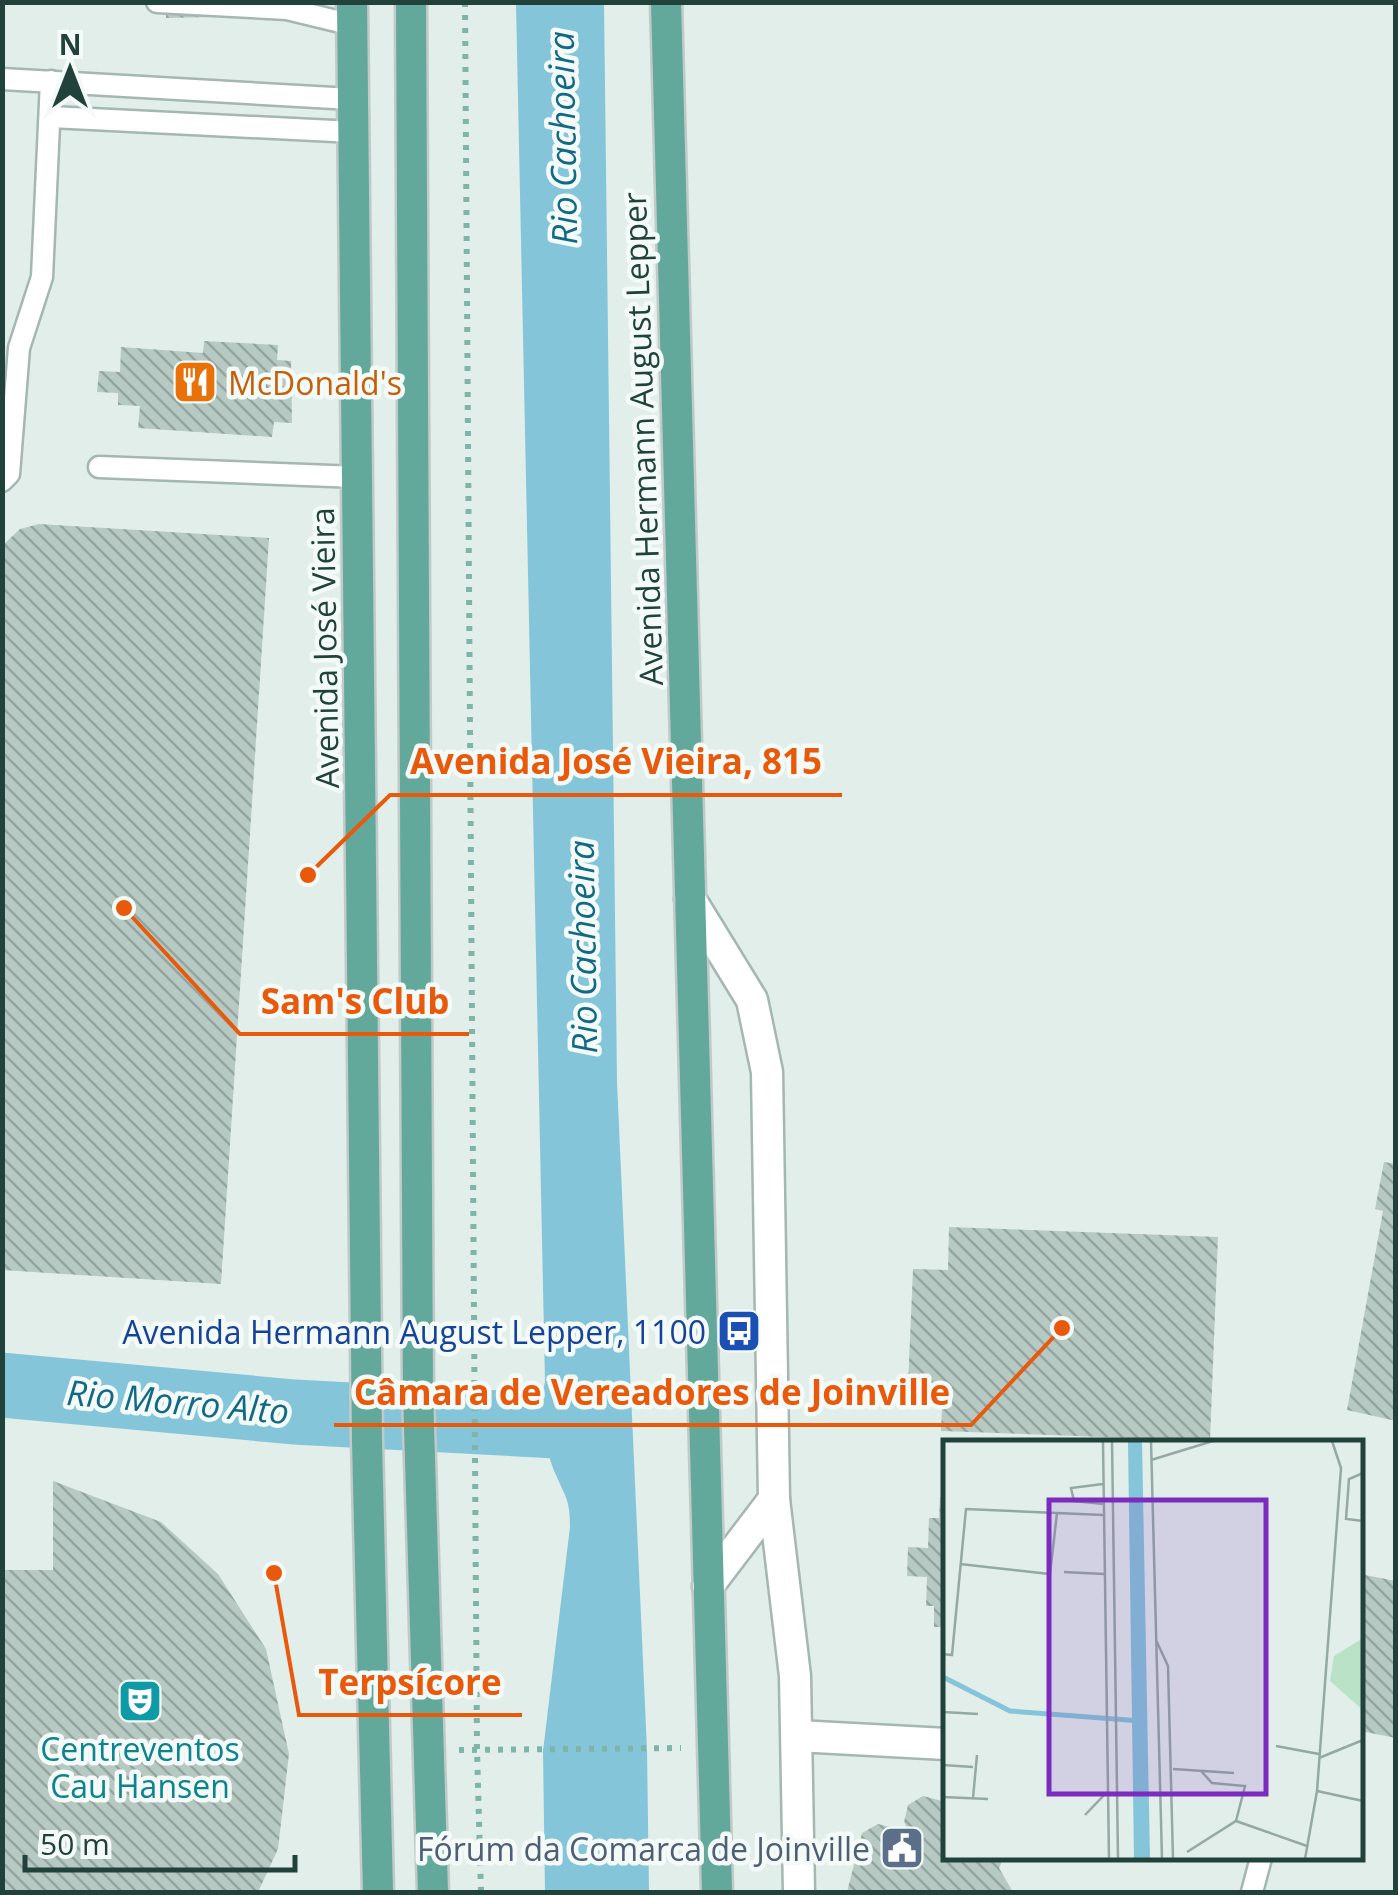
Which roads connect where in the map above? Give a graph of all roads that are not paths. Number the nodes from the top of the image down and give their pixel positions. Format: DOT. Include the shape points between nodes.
graph roads {
  1 [pos="157,2"];
  2 [pos="411,2"];
  3 [pos="666,2"];
  4 [pos="352,14"];
  5 [pos="2,79"];
  6 [pos="51,81"];
  7 [pos="352,99"];
  8 [pos="51,118"];
  9 [pos="354,132"];
  10 [pos="100,466"];
  11 [pos="357,477"];
  12 [pos="2,481"];
  13 [pos="690,899"];
  14 [pos="774,1499"];
  15 [pos="708,1586"];
  16 [pos="797,1736"];
  17 [pos="943,1744"];
  18 [pos="1260,1860"];
  19 [pos="375,1890"];
  20 [pos="433,1892"];
  21 [pos="717,1892"];
  22 [pos="799,1892"];
  23 [pos="1252,1892"];
  1 -- 4 [label="lane"];
  2 -- 20 [label="main road" via="418,1393"];
  3 -- 13 [label="main road, Avenida Hermann August Lepper"];
  4 -- 7 [label="main road, Avenida José Vieira"];
  5 -- 6 [label="lane"];
  6 -- 7 [label="lane"];
  6 -- 8 [label="lane"];
  7 -- 9 [label="main road, Avenida José Vieira"];
  8 -- 9 [label="lane"];
  8 -- 12 [label="lane" via="42,277 20,348 9,474"];
  9 -- 11 [label="main road, Avenida José Vieira"];
  10 -- 11 [label="lane"];
  11 -- 19 [label="main road, Avenida José Vieira"];
  13 -- 14 [label="street" via="752,1000 767,1072"];
  13 -- 15 [label="main road, Avenida Hermann August Lepper"];
  14 -- 15 [label="street"];
  14 -- 16 [label="street"];
  15 -- 21 [label="main road, Avenida Hermann August Lepper"];
  16 -- 17 [label="street"];
  16 -- 22 [label="street"];
  18 -- 23 [label="lane"];
}
